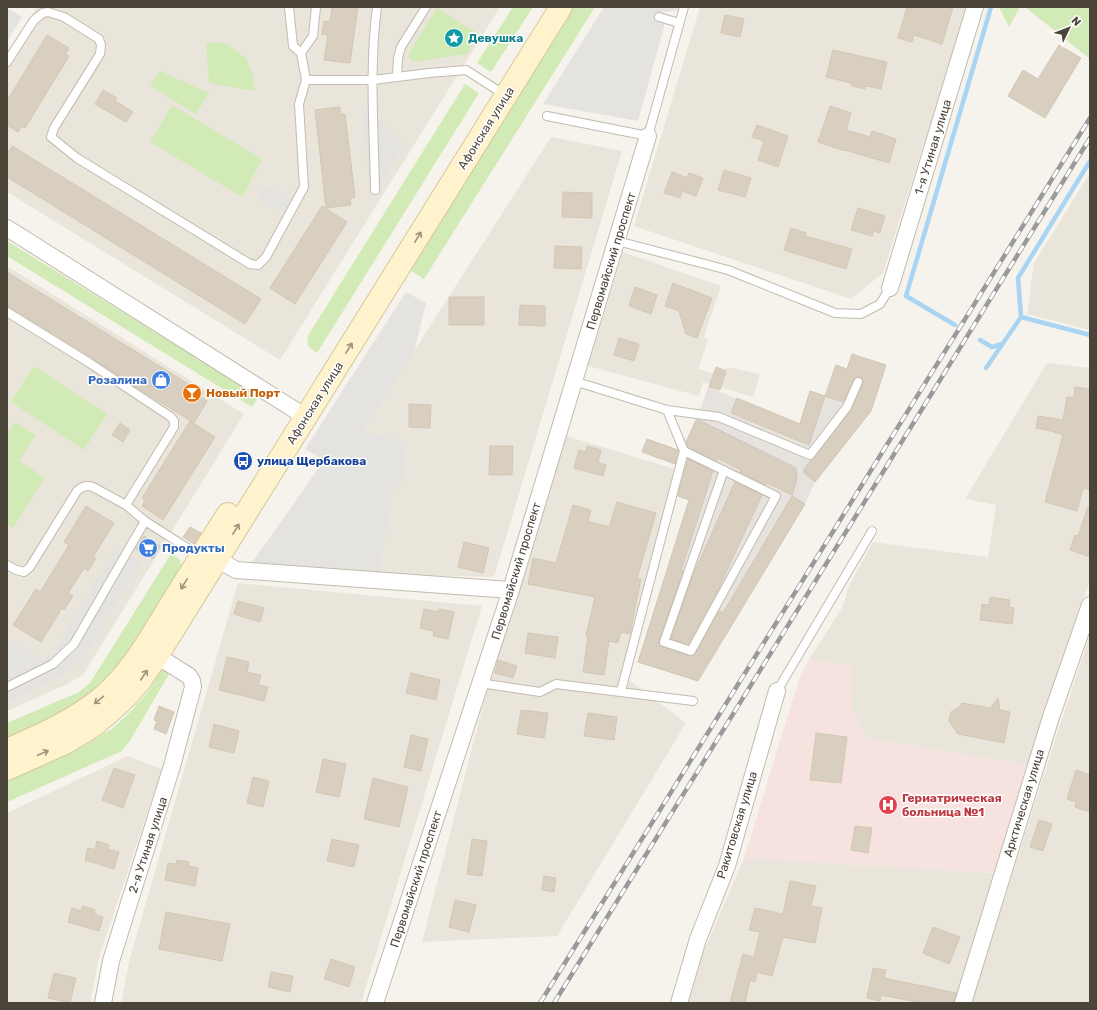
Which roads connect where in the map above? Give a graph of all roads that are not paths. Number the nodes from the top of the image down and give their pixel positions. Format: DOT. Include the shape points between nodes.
graph roads {
  1 [pos="289,7"];
  2 [pos="316,7"];
  3 [pos="377,7"];
  4 [pos="426,7"];
  5 [pos="545,7"];
  6 [pos="561,7"];
  7 [pos="684,7"];
  8 [pos="975,7"];
  9 [pos="659,17"];
  10 [pos="679,23"];
  11 [pos="301,53"];
  12 [pos="7,62"];
  13 [pos="397,77"];
  14 [pos="306,80"];
  15 [pos="373,80"];
  16 [pos="500,92"];
  17 [pos="547,116"];
  18 [pos="648,136"];
  19 [pos="376,190"];
  20 [pos="7,228"];
  21 [pos="617,240"];
  22 [pos="890,288"];
  23 [pos="7,312"];
  24 [pos="574,381"];
  25 [pos="858,382"];
  26 [pos="666,410"];
  27 [pos="300,413"];
  28 [pos="684,451"];
  29 [pos="724,470"];
  30 [pos="126,505"];
  31 [pos="145,521"];
  32 [pos="872,532"];
  33 [pos="209,558"];
  34 [pos="7,565"];
  35 [pos="511,590"];
  36 [pos="1090,605"];
  37 [pos="151,652"];
  38 [pos="480,683"];
  39 [pos="7,686"];
  40 [pos="621,691"];
  41 [pos="776,691"];
  42 [pos="693,701"];
  43 [pos="7,750"];
  44 [pos="7,768"];
  45 [pos="103,1003"];
  46 [pos="375,1003"];
  47 [pos="679,1003"];
  48 [pos="963,1003"];
  1 -- 11 [label="lane" via="293,46"];
  2 -- 11 [label="lane" via="313,36"];
  3 -- 15 [label="lane"];
  4 -- 13 [label="lane" via="401,47"];
  5 -- 16 [label="street, Афонская улица"];
  6 -- 16 [label="street, Афонская улица"];
  7 -- 10 [label="lane"];
  8 -- 22 [label="street, 1-я Утиная улица"];
  9 -- 10 [label="lane"];
  10 -- 18 [label="lane"];
  11 -- 14 [label="lane"];
  12 -- 14 [label="lane" via="34,20 43,13 64,17 99,39 100,54 51,137 77,158 250,264 258,265 266,257 304,187 299,104"];
  13 -- 15 [label="lane"];
  13 -- 16 [label="lane" via="466,70"];
  14 -- 15 [label="lane"];
  15 -- 19 [label="lane"];
  16 -- 27 [label="street, Афонская улица"];
  17 -- 18 [label="lane"];
  18 -- 21 [label="street, Первомайский проспект"];
  20 -- 27 [label="street"];
  21 -- 22 [label="lane" via="728,270 835,313 861,314 880,304"];
  21 -- 24 [label="street, Первомайский проспект"];
  23 -- 30 [label="lane" via="88,362 174,421 174,427"];
  24 -- 26 [label="lane"];
  24 -- 35 [label="street, Первомайский проспект"];
  25 -- 26 [label="lane" via="847,407 810,455 719,417"];
  26 -- 28 [label="lane"];
  27 -- 33 [label="street, Афонская улица"];
  28 -- 29 [label="lane"];
  28 -- 40 [label="lane"];
  29 -- 29 [label="lane" via="776,496 691,652 664,642"];
  30 -- 31 [label="lane"];
  30 -- 34 [label="lane" via="93,487 82,487 77,491 30,567 24,572"];
  31 -- 33 [label="lane"];
  31 -- 39 [label="lane" via="74,644 53,664"];
  32 -- 41 [label="lane"];
  33 -- 35 [label="street" via="236,570 261,568"];
  33 -- 37 [label="street, Афонская улица"];
  35 -- 38 [label="street, Первомайский проспект"];
  36 -- 48 [label="street, Арктическая улица" via="1051,717"];
  37 -- 43 [label="street, Афонская улица, one-way" via="81,714"];
  44 -- 37 [label="street, Афонская улица, one-way" via="65,743 93,726 140,681"];
  37 -- 45 [label="street, 2-я Утиная улица" via="189,676 193,687 172,766 111,961"];
  38 -- 40 [label="lane" via="540,692 556,684"];
  38 -- 46 [label="street, Первомайский проспект"];
  40 -- 42 [label="lane"];
  41 -- 47 [label="street, Ракитовская улица" via="727,866 698,939"];
}
